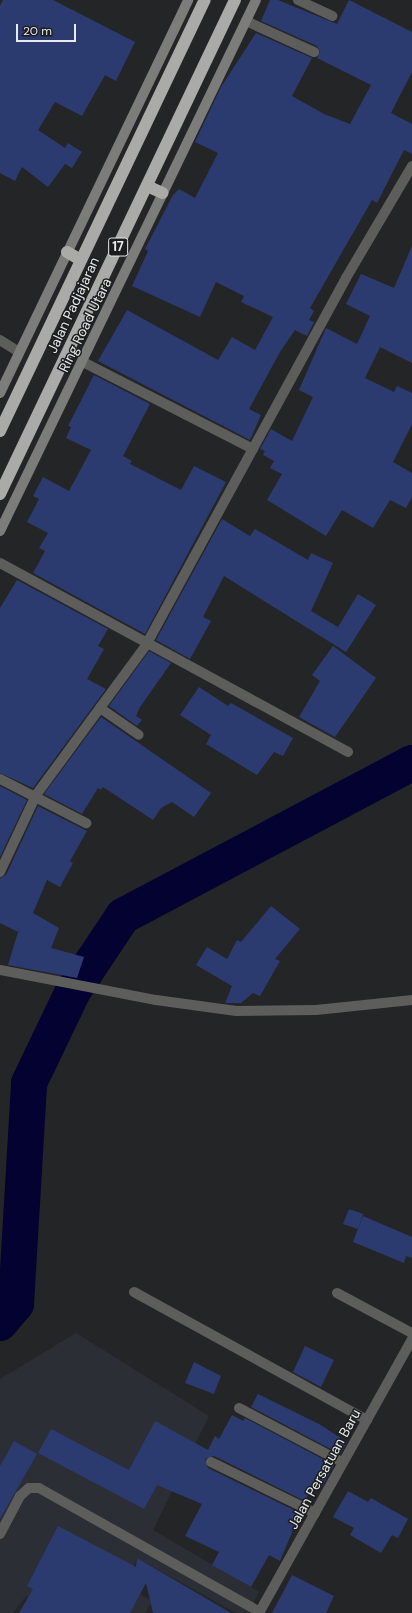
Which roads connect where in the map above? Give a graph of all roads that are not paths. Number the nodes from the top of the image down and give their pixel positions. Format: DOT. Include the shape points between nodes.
graph roads {
  1 [pos="188,0"];
  2 [pos="205,0"];
  3 [pos="235,0"];
  4 [pos="256,0"];
  5 [pos="298,0"];
  6 [pos="333,16"];
  7 [pos="246,21"];
  8 [pos="314,52"];
  9 [pos="412,166"];
  10 [pos="147,186"];
  11 [pos="163,193"];
  12 [pos="67,252"];
  13 [pos="81,260"];
  14 [pos="0,340"];
  15 [pos="19,352"];
  16 [pos="83,362"];
  17 [pos="0,392"];
  18 [pos="0,431"];
  19 [pos="253,449"];
  20 [pos="0,494"];
  21 [pos="0,531"];
  22 [pos="0,563"];
  23 [pos="146,645"];
  24 [pos="100,708"];
  25 [pos="139,735"];
  26 [pos="348,752"];
  27 [pos="0,779"];
  28 [pos="36,795"];
  29 [pos="86,823"];
  30 [pos="0,872"];
  31 [pos="4,971"];
  32 [pos="412,1000"];
  33 [pos="134,1292"];
  34 [pos="337,1293"];
  35 [pos="412,1332"];
  36 [pos="411,1345"];
  37 [pos="240,1408"];
  38 [pos="367,1420"];
  39 [pos="211,1462"];
  40 [pos="342,1462"];
  41 [pos="314,1513"];
  42 [pos="0,1534"];
  43 [pos="260,1613"];
  1 -- 12 [label="street"];
  2 -- 13 [label="highway, Jalan Padjajaran / 17"];
  3 -- 10 [label="highway, Jalan Padjajaran / 17"];
  4 -- 7 [label="street, Ring Road Utara"];
  5 -- 6 [label="street"];
  7 -- 8 [label="street"];
  7 -- 11 [label="street, Ring Road Utara"];
  9 -- 19 [label="street" via="346,278"];
  10 -- 11 [label="highway"];
  10 -- 20 [label="highway, Jalan Padjajaran / 17"];
  11 -- 16 [label="street, Ring Road Utara"];
  12 -- 13 [label="highway"];
  12 -- 15 [label="street"];
  13 -- 18 [label="highway, Jalan Padjajaran / 17"];
  14 -- 15 [label="street"];
  15 -- 17 [label="street"];
  16 -- 19 [label="street"];
  16 -- 21 [label="street, Ring Road Utara"];
  19 -- 23 [label="street"];
  22 -- 23 [label="street"];
  23 -- 24 [label="street"];
  23 -- 26 [label="street"];
  24 -- 25 [label="street"];
  24 -- 28 [label="street"];
  27 -- 28 [label="street"];
  28 -- 29 [label="street"];
  28 -- 30 [label="street"];
  31 -- 32 [label="street" via="156,1000 236,1011 316,1010"];
  33 -- 38 [label="street"];
  34 -- 35 [label="street"];
  36 -- 38 [label="street, Jalan Persatuan Baru"];
  37 -- 40 [label="street"];
  38 -- 40 [label="street, Jalan Persatuan Baru"];
  39 -- 41 [label="street"];
  40 -- 41 [label="street, Jalan Persatuan Baru"];
  41 -- 43 [label="street, Jalan Persatuan Baru"];
  42 -- 43 [label="street" via="20,1496 29,1488 39,1488"];
}
